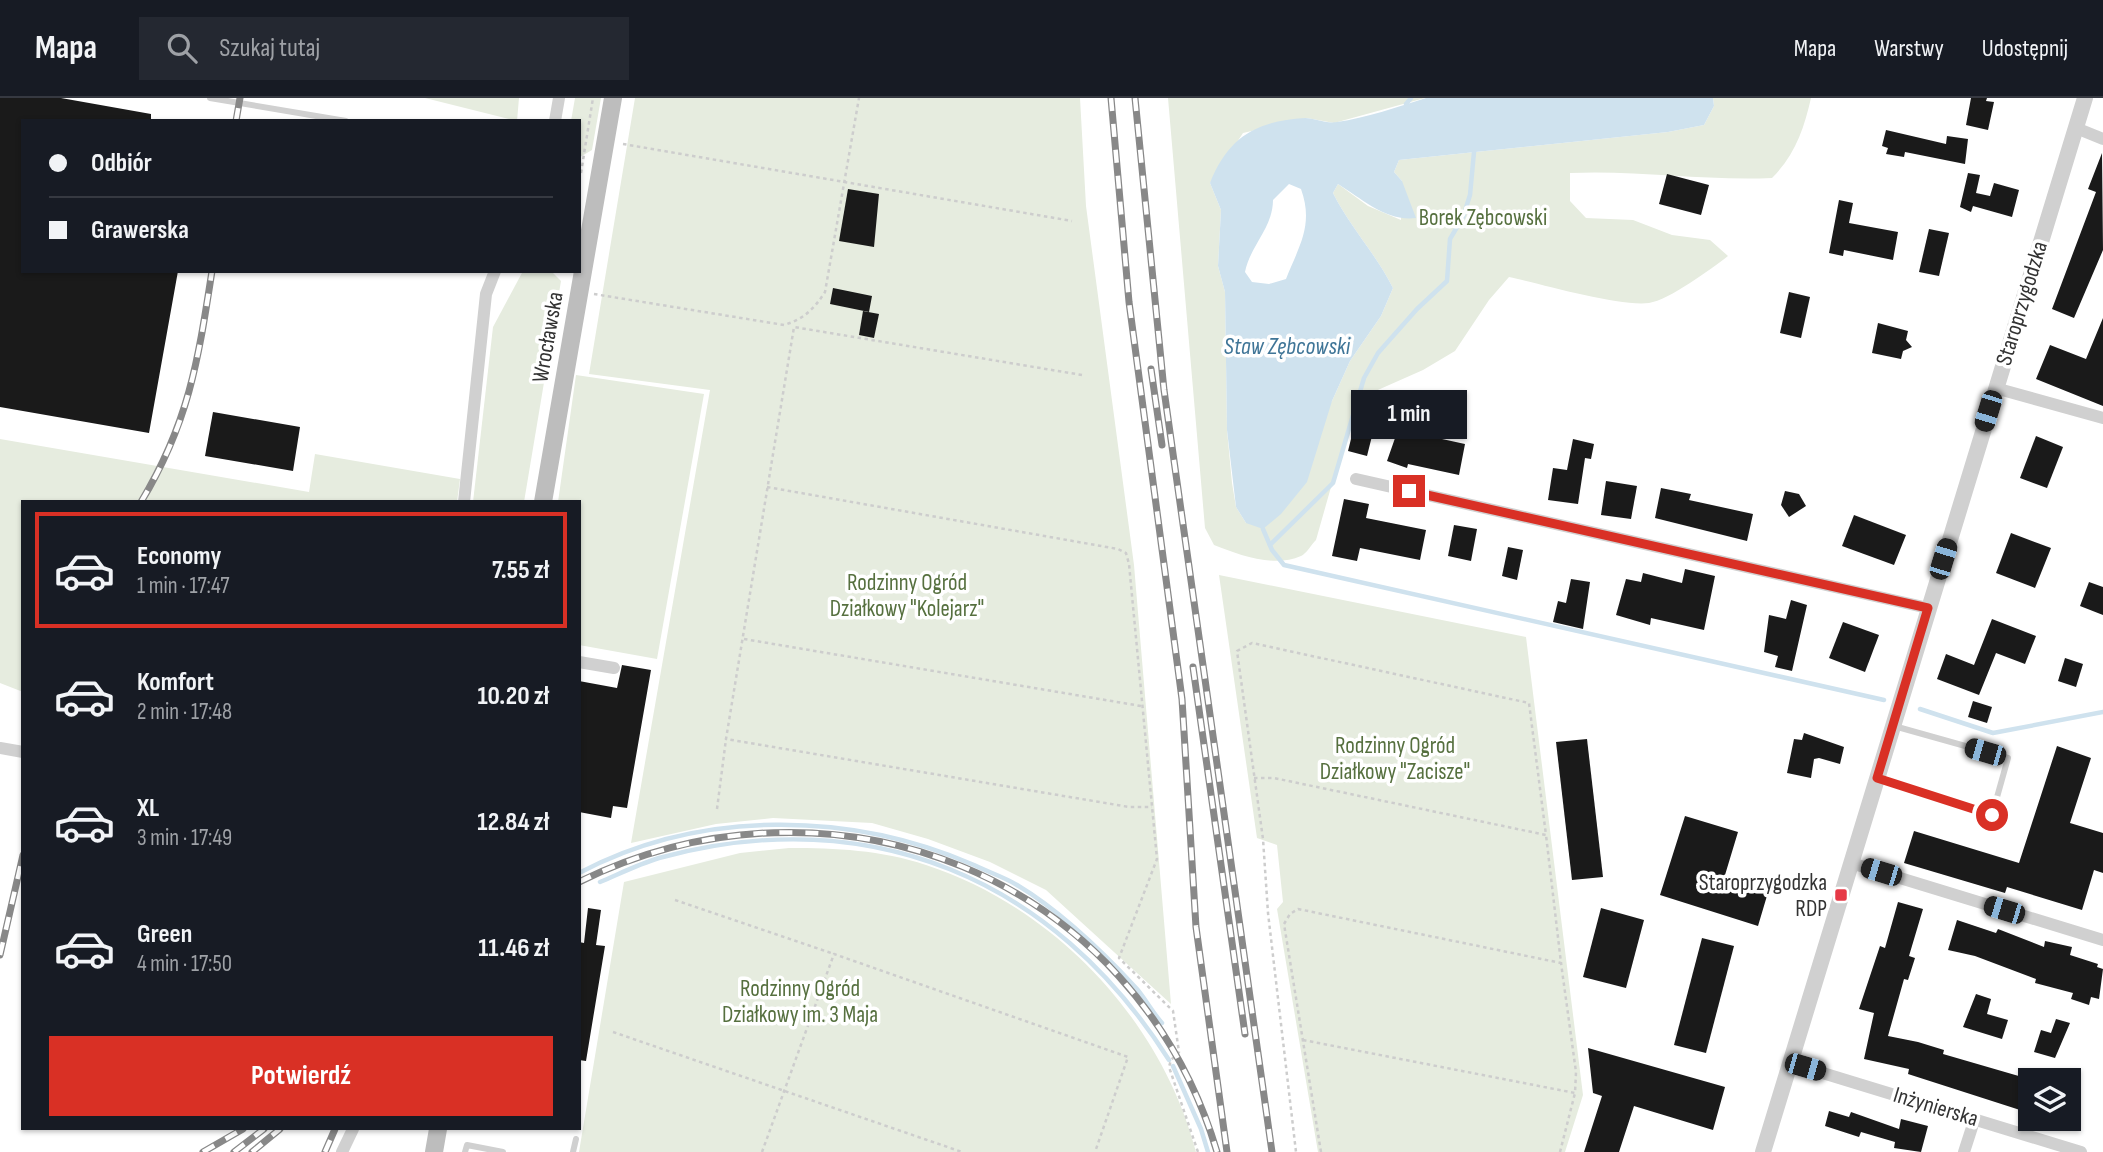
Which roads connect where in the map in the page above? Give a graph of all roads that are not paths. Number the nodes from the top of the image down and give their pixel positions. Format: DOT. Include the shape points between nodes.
graph roads {
  1 [pos="210,98"];
  2 [pos="559,98"];
  3 [pos="613,98"];
  4 [pos="2085,98"];
  5 [pos="334,119"];
  6 [pos="555,119"];
  7 [pos="2076,128"];
  8 [pos="2103,139"];
  9 [pos="582,262"];
  10 [pos="494,273"];
  11 [pos="580,273"];
  12 [pos="1995,388"];
  13 [pos="2103,418"];
  14 [pos="1356,479"];
  15 [pos="464,500"];
  16 [pos="543,500"];
  17 [pos="1928,608"];
  18 [pos="581,662"];
  19 [pos="614,668"];
  20 [pos="1893,726"];
  21 [pos="0,748"];
  22 [pos="21,752"];
  23 [pos="1877,778"];
  24 [pos="1851,863"];
  25 [pos="2103,940"];
  26 [pos="1790,1063"];
  27 [pos="1975,1118"];
  28 [pos="352,1130"];
  29 [pos="438,1130"];
  30 [pos="576,1139"];
  31 [pos="342,1152"];
  32 [pos="434,1152"];
  33 [pos="465,1152"];
  34 [pos="503,1152"];
  35 [pos="573,1152"];
  36 [pos="1763,1152"];
  37 [pos="1964,1152"];
  38 [pos="2081,1152"];
  1 -- 5 [label="lane"];
  2 -- 6 [label="street"];
  3 -- 9 [label="main road, Wrocławska"];
  4 -- 7 [label="street, Staroprzygodzka"];
  7 -- 8 [label="street"];
  7 -- 12 [label="street, Staroprzygodzka"];
  10 -- 15 [label="street" via="486,294"];
  11 -- 16 [label="main road, Wrocławska"];
  12 -- 13 [label="street"];
  12 -- 17 [label="street, Staroprzygodzka"];
  14 -- 17 [label="street"];
  17 -- 20 [label="street, Staroprzygodzka"];
  18 -- 19 [label="street"];
  20 -- 23 [label="street, Staroprzygodzka"];
  20 -- 23 [label="lane" via="2008,758 1992,815"];
  21 -- 22 [label="street"];
  23 -- 24 [label="street, Staroprzygodzka"];
  24 -- 25 [label="street"];
  24 -- 26 [label="street, Staroprzygodzka"];
  26 -- 27 [label="street, Inżynierska"];
  26 -- 36 [label="street, Staroprzygodzka"];
  27 -- 37 [label="street"];
  27 -- 38 [label="street, Inżynierska"];
  28 -- 31 [label="street"];
  29 -- 32 [label="main road"];
  30 -- 35 [label="lane"];
  33 -- 34 [label="lane" via="467,1145"];
}
